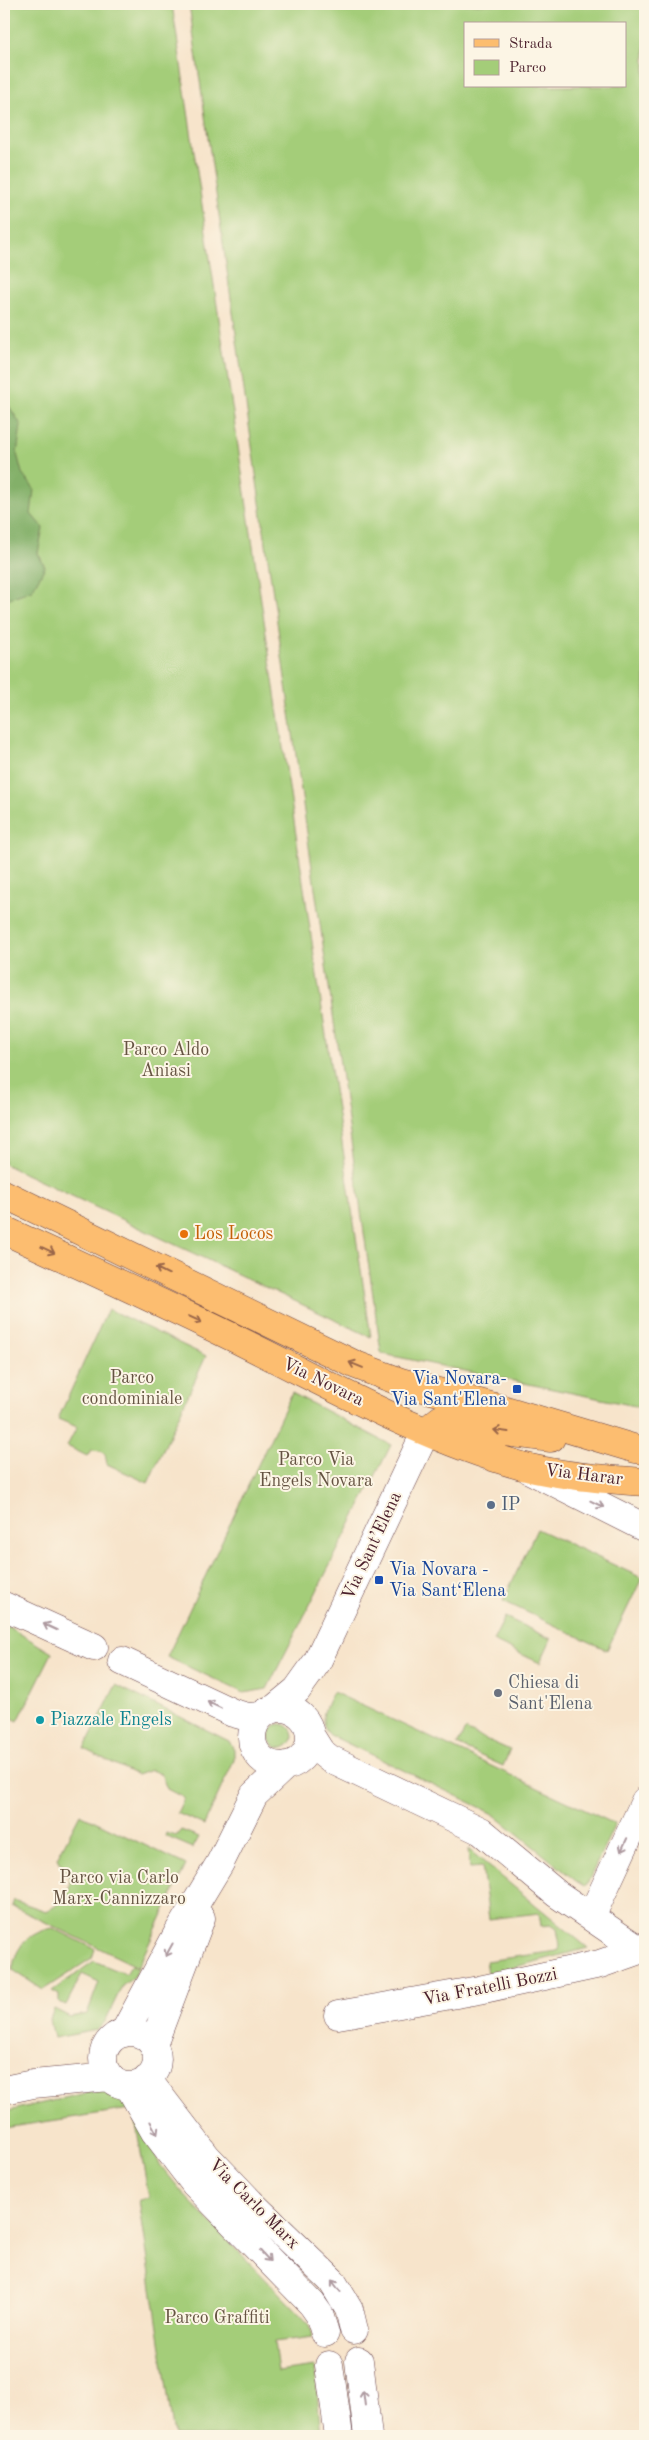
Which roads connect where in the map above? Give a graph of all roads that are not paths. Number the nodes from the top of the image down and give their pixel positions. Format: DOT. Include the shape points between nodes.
graph roads {
  1 [pos="4,1194"];
  2 [pos="4,1230"];
  3 [pos="402,1382"];
  4 [pos="426,1431"];
  5 [pos="641,1449"];
  6 [pos="522,1466"];
  7 [pos="645,1482"];
  8 [pos="645,1528"];
  9 [pos="4,1606"];
  10 [pos="94,1647"];
  11 [pos="122,1661"];
  12 [pos="317,1662"];
  13 [pos="267,1713"];
  14 [pos="309,1731"];
  15 [pos="256,1752"];
  16 [pos="330,1759"];
  17 [pos="292,1762"];
  18 [pos="645,1801"];
  19 [pos="249,1803"];
  20 [pos="220,1863"];
  21 [pos="591,1917"];
  22 [pos="642,1948"];
  23 [pos="338,2015"];
  24 [pos="124,2033"];
  25 [pos="152,2045"];
  26 [pos="122,2074"];
  27 [pos="4,2090"];
  28 [pos="354,2330"];
  29 [pos="325,2334"];
  30 [pos="359,2361"];
  31 [pos="329,2365"];
  32 [pos="338,2436"];
  33 [pos="368,2436"];
  3 -- 1 [label="main road, Via Novara, one-way" via="336,1356"];
  2 -- 4 [label="main road, Via Novara, one-way"];
  3 -- 4 [label="main road" via="417,1406"];
  3 -- 5 [label="main road, Via Novara"];
  5 -- 4 [label="main road, one-way" via="498,1431 441,1419"];
  4 -- 6 [label="main road, Via Novara"];
  4 -- 12 [label="street, Via Sant’Elena"];
  6 -- 7 [label="main road, Via Harar" via="562,1474"];
  6 -- 8 [label="street, Via Novara, one-way"];
  10 -- 9 [label="street, one-way"];
  13 -- 11 [label="street, one-way" via="248,1717 233,1713"];
  12 -- 13 [label="street, Via Sant’Elena" via="297,1690"];
  12 -- 14 [label="street, Via Sant’Elena" via="307,1699"];
  13 -- 14 [label="street" via="287,1709 296,1712"];
  13 -- 15 [label="street" via="252,1733"];
  14 -- 16 [label="street" via="320,1751"];
  14 -- 17 [label="street" via="309,1745"];
  15 -- 17 [label="street" via="271,1764"];
  15 -- 19 [label="street" via="256,1780"];
  16 -- 17 [label="street" via="312,1757"];
  16 -- 21 [label="street, Via Fratelli Bozzi" via="481,1832 557,1894"];
  17 -- 19 [label="street" via="268,1779"];
  18 -- 21 [label="street, one-way"];
  19 -- 20 [label="street"];
  20 -- 24 [label="street, one-way"];
  20 -- 25 [label="street" via="191,1949"];
  21 -- 22 [label="street, Via Fratelli Bozzi"];
  22 -- 23 [label="street, Via Fratelli Bozzi" via="600,1964"];
  24 -- 25 [label="street" via="141,2035"];
  24 -- 26 [label="street" via="110,2040"];
  25 -- 26 [label="street" via="156,2064"];
  26 -- 27 [label="street" via="52,2072 33,2084"];
  28 -- 26 [label="street, Via Carlo Marx, one-way" via="349,2309 332,2281"];
  26 -- 29 [label="street, Via Carlo Marx, one-way" via="174,2159 312,2304 320,2314"];
  33 -- 30 [label="street, one-way"];
  31 -- 32 [label="street"];
}
